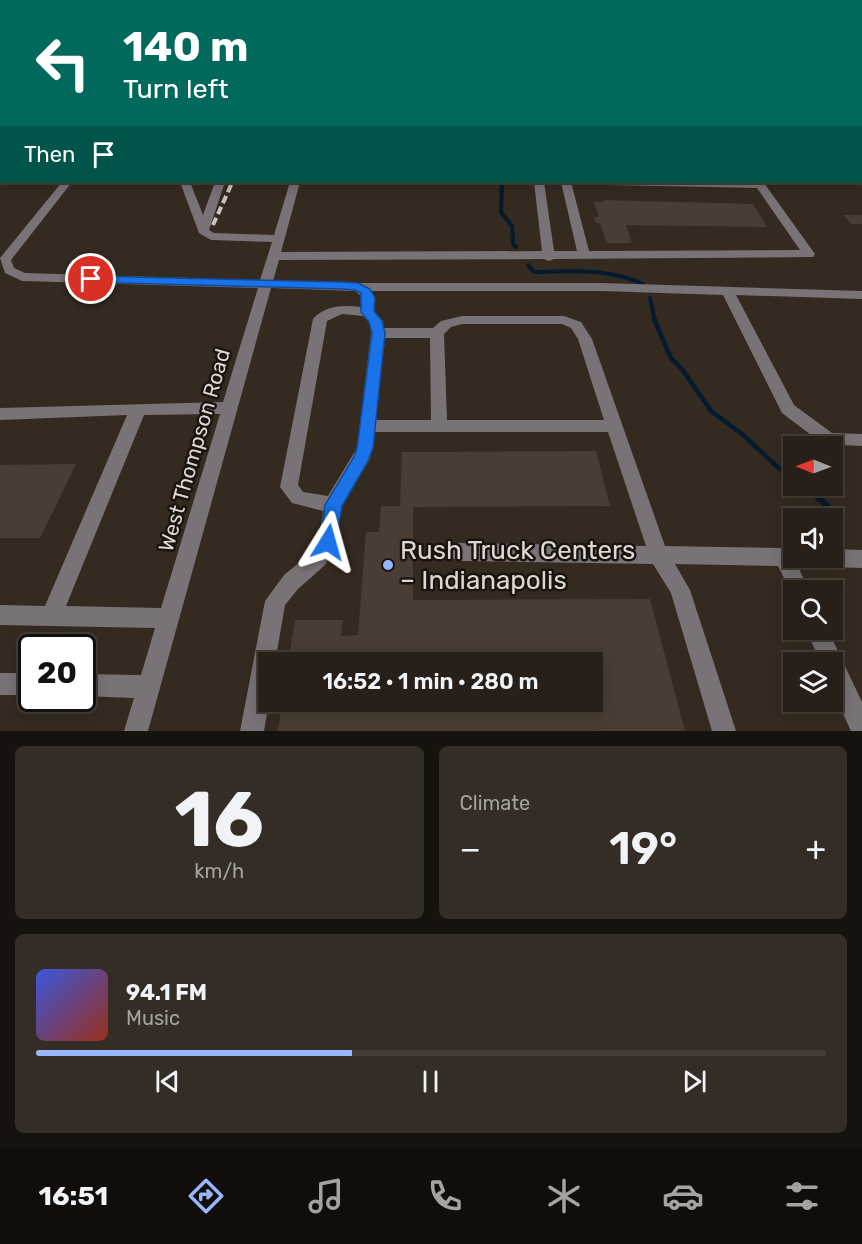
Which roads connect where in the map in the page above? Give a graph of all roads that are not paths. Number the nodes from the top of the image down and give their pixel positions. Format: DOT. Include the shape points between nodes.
graph roads {
  1 [pos="66,183"];
  2 [pos="184,183"];
  3 [pos="220,183"];
  4 [pos="295,183"];
  5 [pos="539,183"];
  6 [pos="566,183"];
  7 [pos="759,183"];
  8 [pos="203,231"];
  9 [pos="276,248"];
  10 [pos="584,255"];
  11 [pos="549,257"];
  12 [pos="266,285"];
  13 [pos="358,287"];
  14 [pos="728,292"];
  15 [pos="862,295"];
  16 [pos="368,312"];
  17 [pos="378,333"];
  18 [pos="436,333"];
  19 [pos="230,408"];
  20 [pos="138,409"];
  21 [pos="0,414"];
  22 [pos="367,426"];
  23 [pos="439,426"];
  24 [pos="613,426"];
  25 [pos="862,440"];
  26 [pos="333,505"];
  27 [pos="459,552"];
  28 [pos="658,554"];
  29 [pos="783,557"];
  30 [pos="843,558"];
  31 [pos="862,559"];
  32 [pos="0,615"];
  33 [pos="51,616"];
  34 [pos="169,618"];
  35 [pos="0,684"];
  36 [pos="18,684"];
  37 [pos="96,685"];
  38 [pos="149,687"];
  39 [pos="843,687"];
  40 [pos="862,728"];
  41 [pos="136,731"];
  42 [pos="252,731"];
  43 [pos="724,731"];
  1 -- 12 [label="street" via="5,260 9,270 22,277"];
  2 -- 8 [label="street"];
  3 -- 8 [label="street"];
  4 -- 9 [label="street, West Thompson Road"];
  5 -- 11 [label="street"];
  6 -- 10 [label="street"];
  7 -- 10 [label="street" via="809,254"];
  8 -- 9 [label="street" via="211,236"];
  9 -- 11 [label="street"];
  9 -- 12 [label="street, West Thompson Road"];
  10 -- 11 [label="street"];
  12 -- 13 [label="street"];
  12 -- 19 [label="street, West Thompson Road"];
  13 -- 14 [label="street" via="601,287"];
  13 -- 16 [label="street" via="369,298"];
  14 -- 15 [label="street"];
  14 -- 25 [label="street" via="788,409 829,440"];
  16 -- 17 [label="street" via="376,321"];
  16 -- 26 [label="street" via="347,309 328,312 320,319 299,427 290,487 298,498"];
  17 -- 18 [label="street"];
  17 -- 22 [label="street"];
  18 -- 23 [label="street"];
  18 -- 24 [label="street" via="447,324 462,320 564,320 576,325 585,339"];
  19 -- 20 [label="street"];
  19 -- 34 [label="street, West Thompson Road"];
  20 -- 21 [label="street"];
  20 -- 33 [label="street"];
  22 -- 23 [label="street"];
  22 -- 26 [label="street" via="361,459"];
  23 -- 24 [label="street"];
  24 -- 28 [label="street"];
  26 -- 42 [label="street" via="328,542 318,559 275,601"];
  27 -- 28 [label="street"];
  28 -- 29 [label="street"];
  28 -- 43 [label="street" via="680,590"];
  30 -- 31 [label="street"];
  32 -- 33 [label="street"];
  33 -- 34 [label="street"];
  34 -- 38 [label="street, West Thompson Road"];
  35 -- 36 [label="street"];
  37 -- 38 [label="street"];
  38 -- 41 [label="street, West Thompson Road"];
  39 -- 40 [label="street"];
}
